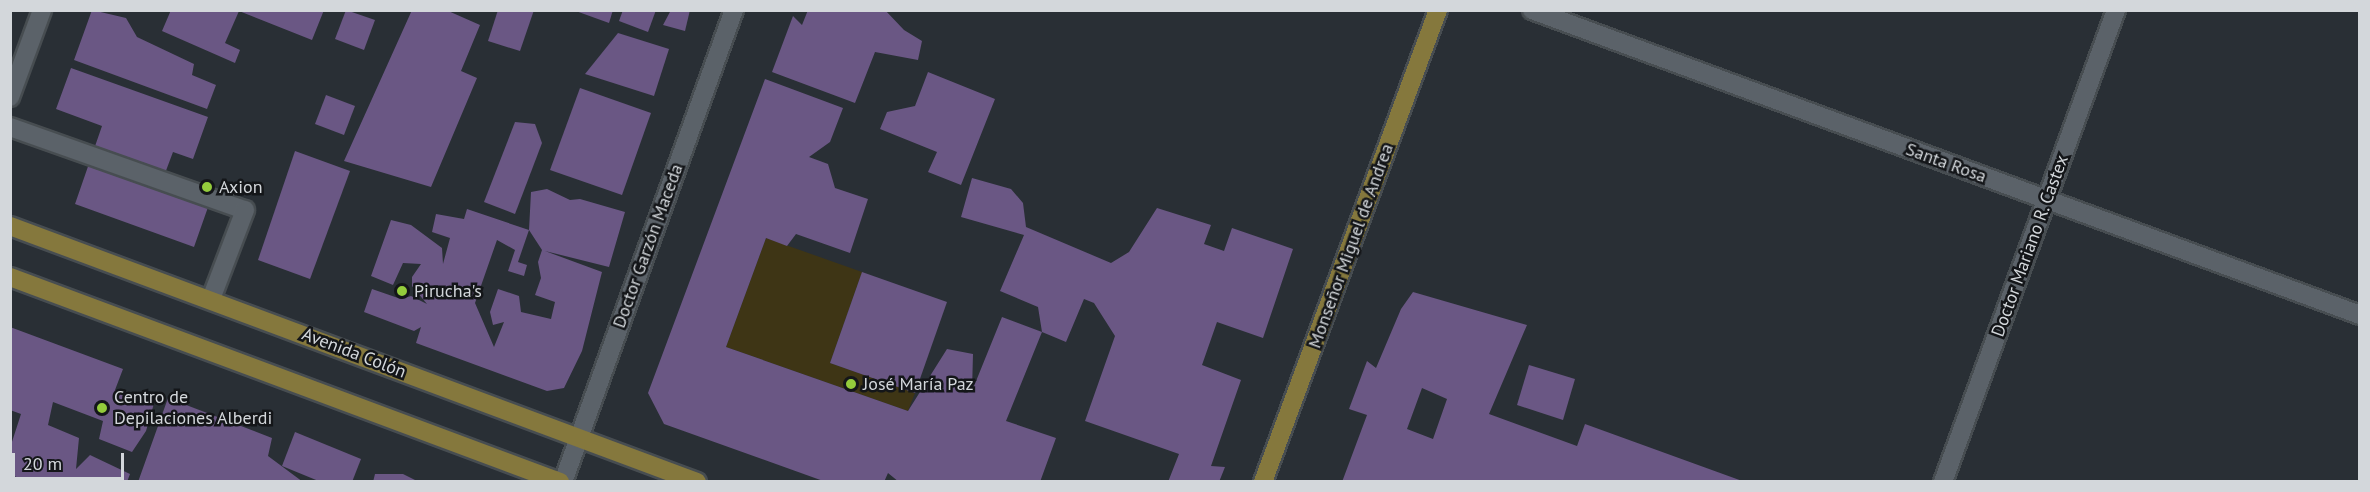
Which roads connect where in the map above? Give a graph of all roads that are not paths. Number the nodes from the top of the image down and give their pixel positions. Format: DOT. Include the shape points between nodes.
graph roads {
  1 [pos="42,10"];
  2 [pos="734,10"];
  3 [pos="1438,10"];
  4 [pos="1532,10"];
  5 [pos="2116,10"];
  6 [pos="10,97"];
  7 [pos="10,127"];
  8 [pos="2047,200"];
  9 [pos="10,226"];
  10 [pos="10,277"];
  11 [pos="211,299"];
  12 [pos="2360,315"];
  13 [pos="577,438"];
  14 [pos="561,482"];
  15 [pos="696,482"];
  16 [pos="1263,482"];
  17 [pos="1943,482"];
  1 -- 6 [label="street"];
  2 -- 13 [label="street, Doctor Garzón Maceda"];
  3 -- 16 [label="main road, Monseñor Miguel de Andrea"];
  4 -- 8 [label="street, Santa Rosa"];
  5 -- 8 [label="street, Doctor Mariano R. Castex"];
  7 -- 11 [label="street" via="245,210"];
  8 -- 12 [label="street, Santa Rosa"];
  8 -- 17 [label="street, Doctor Mariano R. Castex"];
  9 -- 11 [label="main road, Avenida Colón"];
  10 -- 14 [label="main road"];
  11 -- 13 [label="main road, Avenida Colón"];
  13 -- 14 [label="street, Doctor Garzón Maceda"];
  13 -- 15 [label="main road, Avenida Colón"];
}
